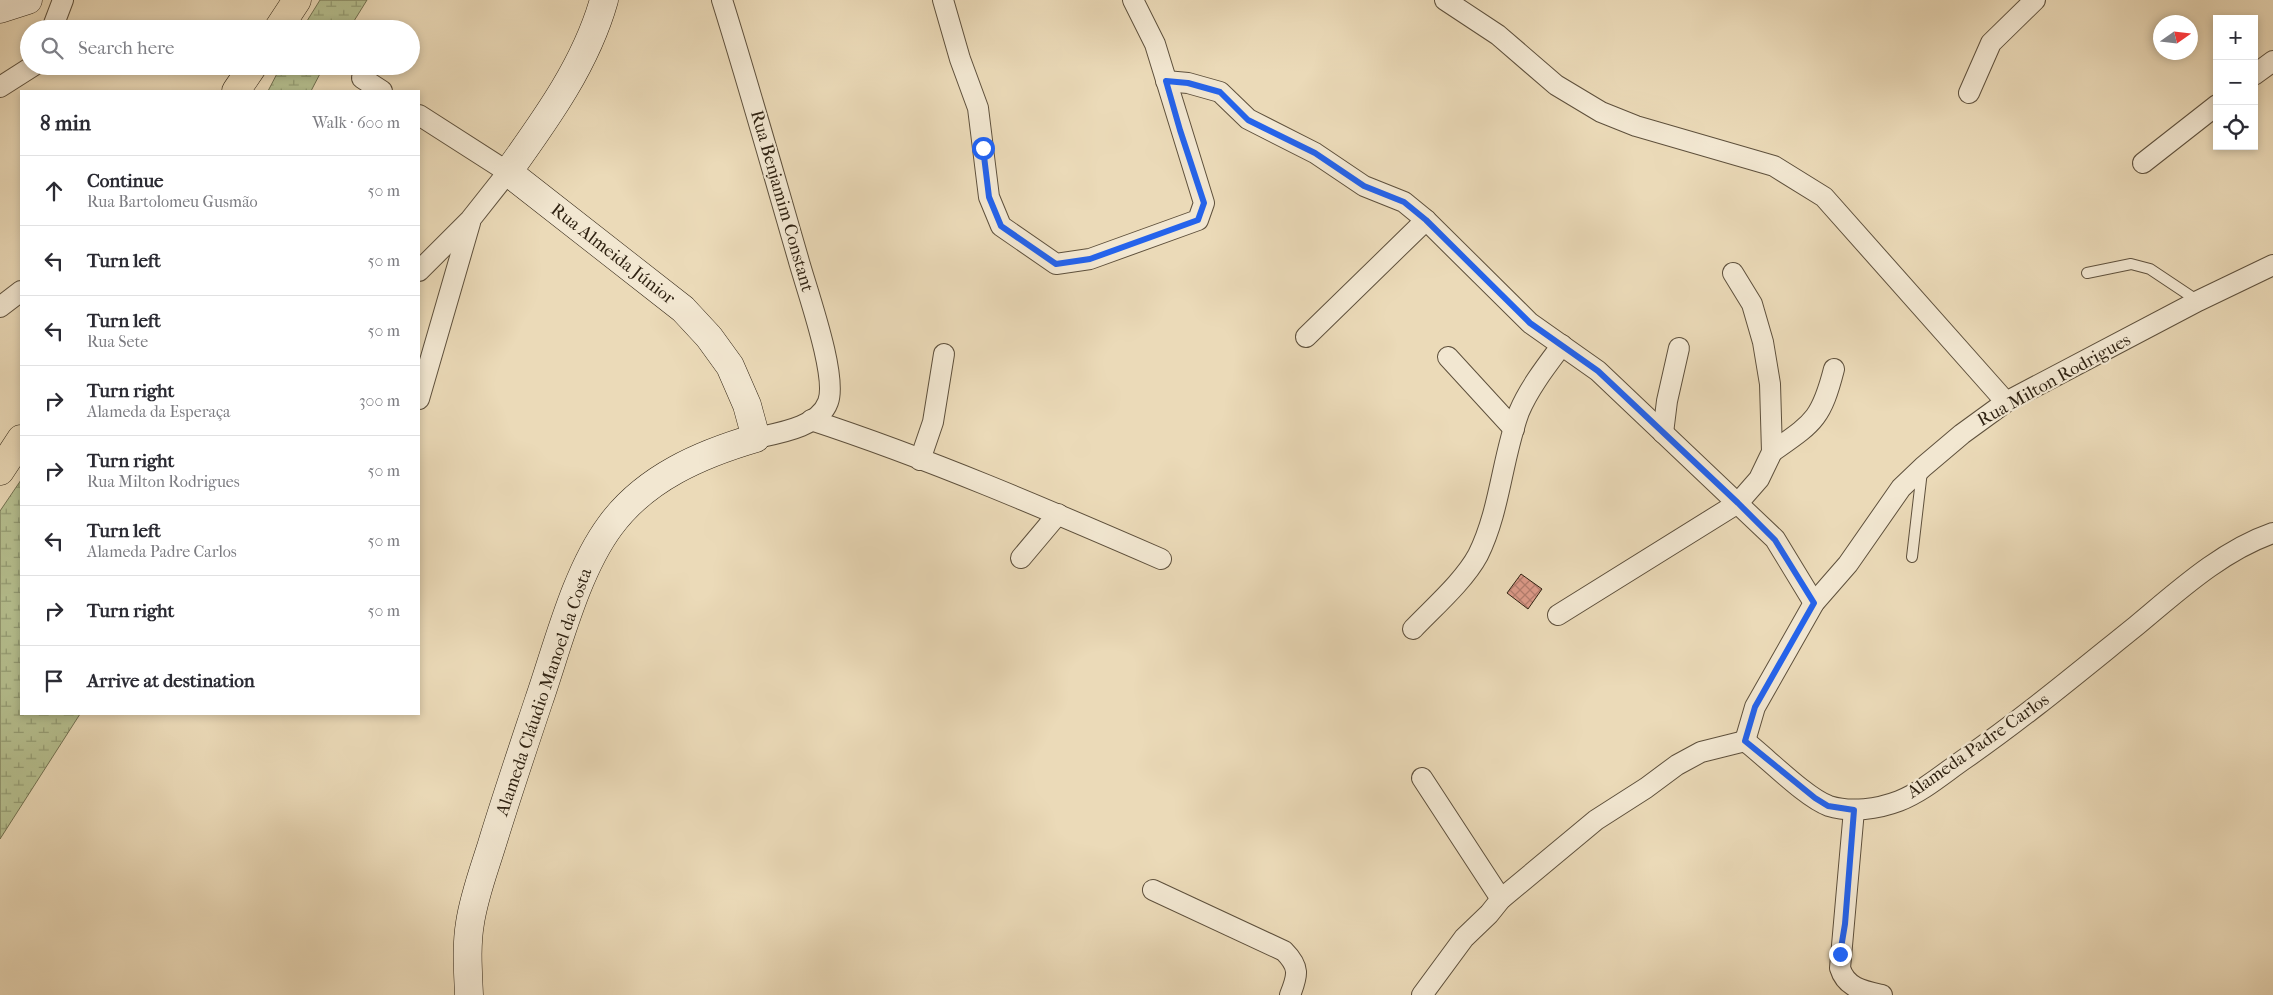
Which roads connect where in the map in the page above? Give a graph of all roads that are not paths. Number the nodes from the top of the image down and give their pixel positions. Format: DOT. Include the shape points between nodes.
graph roads {
  1 [pos="28,0"];
  2 [pos="63,0"];
  3 [pos="297,0"];
  4 [pos="604,0"];
  5 [pos="722,0"];
  6 [pos="943,0"];
  7 [pos="1133,0"];
  8 [pos="1445,0"];
  9 [pos="2035,0"];
  10 [pos="0,9"];
  11 [pos="55,20"];
  12 [pos="284,20"];
  13 [pos="2273,61"];
  14 [pos="2258,72"];
  15 [pos="20,74"];
  16 [pos="247,75"];
  17 [pos="362,78"];
  18 [pos="1166,81"];
  19 [pos="0,87"];
  20 [pos="237,90"];
  21 [pos="380,90"];
  22 [pos="1969,93"];
  23 [pos="2213,108"];
  24 [pos="420,116"];
  25 [pos="2142,162"];
  26 [pos="508,172"];
  27 [pos="470,220"];
  28 [pos="1426,220"];
  29 [pos="2273,265"];
  30 [pos="420,270"];
  31 [pos="1733,273"];
  32 [pos="2087,273"];
  33 [pos="20,292"];
  34 [pos="2198,301"];
  35 [pos="0,307"];
  36 [pos="1306,337"];
  37 [pos="1562,345"];
  38 [pos="1679,348"];
  39 [pos="944,354"];
  40 [pos="1448,357"];
  41 [pos="1834,369"];
  42 [pos="420,395"];
  43 [pos="2006,402"];
  44 [pos="827,404"];
  45 [pos="811,420"];
  46 [pos="1514,429"];
  47 [pos="1663,433"];
  48 [pos="756,438"];
  49 [pos="20,441"];
  50 [pos="1772,452"];
  51 [pos="920,460"];
  52 [pos="1923,467"];
  53 [pos="0,471"];
  54 [pos="1738,503"];
  55 [pos="1058,514"];
  56 [pos="2273,533"];
  57 [pos="1912,557"];
  58 [pos="1021,558"];
  59 [pos="1161,559"];
  60 [pos="1814,603"];
  61 [pos="1558,614"];
  62 [pos="1413,630"];
  63 [pos="1745,741"];
  64 [pos="1422,778"];
  65 [pos="1854,810"];
  66 [pos="1153,890"];
  67 [pos="1501,899"];
  68 [pos="469,995"];
  69 [pos="1290,995"];
  70 [pos="1422,995"];
  71 [pos="1882,995"];
  1 -- 10 [label="street"];
  2 -- 11 [label="street"];
  3 -- 12 [label="main road"];
  4 -- 26 [label="street" via="594,30 557,104"];
  5 -- 44 [label="street, Rua Benjamim Constant" via="818,330 830,384"];
  6 -- 18 [label="street" via="978,108 989,197 1001,226 1056,264 1090,259 1198,220 1204,203"];
  7 -- 18 [label="street" via="1155,44"];
  8 -- 43 [label="street" via="1498,35 1556,85 1601,112 1636,126 1774,166 1824,197"];
  9 -- 22 [label="street" via="1991,43"];
  13 -- 14 [label="street"];
  15 -- 19 [label="street"];
  16 -- 20 [label="main road"];
  17 -- 21 [label="street"];
  18 -- 28 [label="street" via="1220,92 1248,120 1315,153 1364,186 1404,202"];
  23 -- 25 [label="street"];
  24 -- 26 [label="street, Rua Almeida Júnior"];
  26 -- 27 [label="street"];
  26 -- 48 [label="street, Rua Almeida Júnior" via="683,309 730,366 747,405"];
  27 -- 30 [label="street"];
  27 -- 42 [label="street"];
  28 -- 36 [label="street"];
  28 -- 37 [label="street" via="1530,323"];
  29 -- 34 [label="street, Rua Milton Rodrigues"];
  31 -- 50 [label="street" via="1752,304 1763,342 1770,384"];
  32 -- 34 [label="lane" via="2131,264 2150,269"];
  33 -- 35 [label="street"];
  34 -- 43 [label="street, Rua Milton Rodrigues"];
  37 -- 46 [label="street" via="1537,380 1520,410"];
  37 -- 47 [label="street" via="1598,371"];
  38 -- 47 [label="street"];
  39 -- 51 [label="street" via="933,422"];
  40 -- 46 [label="street"];
  41 -- 50 [label="street" via="1827,397 1817,416"];
  43 -- 52 [label="street, Rua Milton Rodrigues"];
  44 -- 45 [label="street, Alameda Cláudio Manoel da Costa"];
  45 -- 48 [label="street, Alameda Cláudio Manoel da Costa"];
  45 -- 51 [label="street"];
  46 -- 62 [label="street" via="1492,514 1477,556"];
  47 -- 54 [label="street"];
  48 -- 68 [label="street, Alameda Cláudio Manoel da Costa" via="698,457 667,475 634,500 610,526 592,556 512,779 473,907 468,938"];
  49 -- 53 [label="main road"];
  50 -- 54 [label="street" via="1759,479"];
  51 -- 55 [label="street"];
  52 -- 57 [label="lane"];
  52 -- 60 [label="street, Rua Milton Rodrigues" via="1901,488 1848,564"];
  54 -- 60 [label="street" via="1775,540"];
  54 -- 61 [label="street"];
  55 -- 58 [label="street"];
  55 -- 59 [label="street"];
  56 -- 65 [label="street, Alameda Padre Carlos" via="2234,552 2189,582 2017,722 1922,790 1880,807"];
  60 -- 63 [label="street, Rua Milton Rodrigues" via="1755,707"];
  63 -- 65 [label="street, Alameda Padre Carlos" via="1815,798 1828,806"];
  63 -- 67 [label="street" via="1701,752 1677,765 1596,820"];
  64 -- 67 [label="street"];
  65 -- 71 [label="street" via="1840,968 1854,987"];
  66 -- 69 [label="street" via="1284,951 1296,969 1297,978"];
  67 -- 70 [label="street" via="1464,938"];
}
